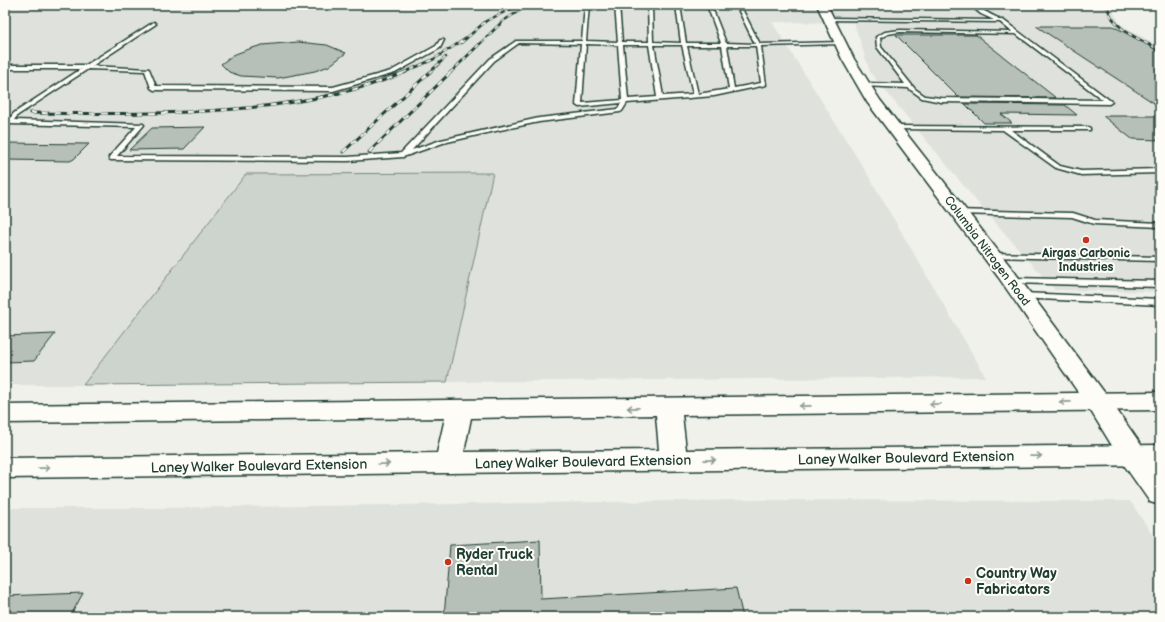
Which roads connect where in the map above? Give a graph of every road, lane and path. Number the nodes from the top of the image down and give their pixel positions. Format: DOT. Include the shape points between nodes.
graph roads {
  1 [pos="587,5"];
  2 [pos="617,5"];
  3 [pos="650,5"];
  4 [pos="678,5"];
  5 [pos="709,5"];
  6 [pos="738,5"];
  7 [pos="972,5"];
  8 [pos="826,12"];
  9 [pos="1001,21"];
  10 [pos="154,23"];
  11 [pos="1017,33"];
  12 [pos="442,41"];
  13 [pos="583,44"];
  14 [pos="621,44"];
  15 [pos="651,44"];
  16 [pos="684,44"];
  17 [pos="842,44"];
  18 [pos="724,45"];
  19 [pos="758,45"];
  20 [pos="5,67"];
  21 [pos="87,67"];
  22 [pos="863,85"];
  23 [pos="909,86"];
  24 [pos="732,90"];
  25 [pos="696,96"];
  26 [pos="660,98"];
  27 [pos="624,101"];
  28 [pos="893,128"];
  29 [pos="1004,128"];
  30 [pos="1088,129"];
  31 [pos="402,155"];
  32 [pos="1160,171"];
  33 [pos="957,212"];
  34 [pos="1160,225"];
  35 [pos="991,255"];
  36 [pos="1160,259"];
  37 [pos="1160,284"];
  38 [pos="1016,289"];
  39 [pos="1147,302"];
  40 [pos="1160,302"];
  41 [pos="1160,309"];
  42 [pos="1160,401"];
  43 [pos="1098,402"];
  44 [pos="668,407"];
  45 [pos="460,409"];
  46 [pos="5,414"];
  47 [pos="1132,455"];
  48 [pos="1160,455"];
  49 [pos="674,461"];
  50 [pos="448,464"];
  51 [pos="5,468"];
  52 [pos="1160,494"];
  1 -- 13 [label="lane"];
  2 -- 14 [label="lane"];
  3 -- 15 [label="lane"];
  4 -- 16 [label="lane"];
  5 -- 18 [label="lane"];
  6 -- 19 [label="lane"];
  7 -- 9 [label="lane" via="982,13"];
  8 -- 9 [label="lane"];
  8 -- 17 [label="main road, Columbia Nitrogen Road"];
  9 -- 11 [label="lane"];
  10 -- 21 [label="lane"];
  11 -- 23 [label="lane" via="900,32 878,37 879,47"];
  11 -- 23 [label="lane" via="1109,102 941,100 917,95"];
  12 -- 21 [label="lane" via="438,47 393,72 333,89 154,88 148,70"];
  13 -- 14 [label="lane"];
  13 -- 27 [label="lane" via="579,105"];
  13 -- 31 [label="lane" via="518,42 492,60"];
  14 -- 15 [label="lane"];
  14 -- 27 [label="lane"];
  15 -- 16 [label="lane"];
  15 -- 26 [label="lane"];
  16 -- 18 [label="lane"];
  16 -- 25 [label="lane"];
  17 -- 19 [label="lane"];
  17 -- 22 [label="main road, Columbia Nitrogen Road"];
  18 -- 19 [label="lane"];
  18 -- 24 [label="lane"];
  19 -- 24 [label="lane" via="764,84"];
  20 -- 21 [label="lane"];
  21 -- 31 [label="lane" via="16,114 10,122 141,125 111,158 348,159"];
  22 -- 23 [label="lane"];
  22 -- 28 [label="main road, Columbia Nitrogen Road"];
  24 -- 25 [label="lane"];
  25 -- 26 [label="lane"];
  26 -- 27 [label="lane"];
  27 -- 31 [label="lane" via="620,110 539,120 500,128 441,142"];
  28 -- 29 [label="lane"];
  28 -- 33 [label="main road, Columbia Nitrogen Road"];
  29 -- 30 [label="lane"];
  29 -- 32 [label="lane" via="1058,167 1081,173"];
  33 -- 34 [label="lane" via="1073,215 1094,222"];
  33 -- 35 [label="main road, Columbia Nitrogen Road"];
  35 -- 36 [label="lane"];
  35 -- 38 [label="main road, Columbia Nitrogen Road"];
  37 -- 38 [label="lane"];
  38 -- 39 [label="lane"];
  38 -- 43 [label="main road, Columbia Nitrogen Road"];
  39 -- 40 [label="lane"];
  39 -- 41 [label="lane"];
  42 -- 43 [label="main road"];
  43 -- 44 [label="main road, one-way"];
  43 -- 47 [label="main road, Columbia Nitrogen Road"];
  44 -- 45 [label="main road, one-way"];
  44 -- 49 [label="main road"];
  45 -- 46 [label="main road"];
  45 -- 50 [label="main road"];
  47 -- 48 [label="main road, Laney Walker Boulevard Extension"];
  49 -- 47 [label="main road, Laney Walker Boulevard Extension, one-way"];
  47 -- 52 [label="main road, Columbia Nitrogen Road"];
  49 -- 50 [label="main road, Laney Walker Boulevard Extension"];
  51 -- 50 [label="main road, Laney Walker Boulevard Extension, one-way"];
}
